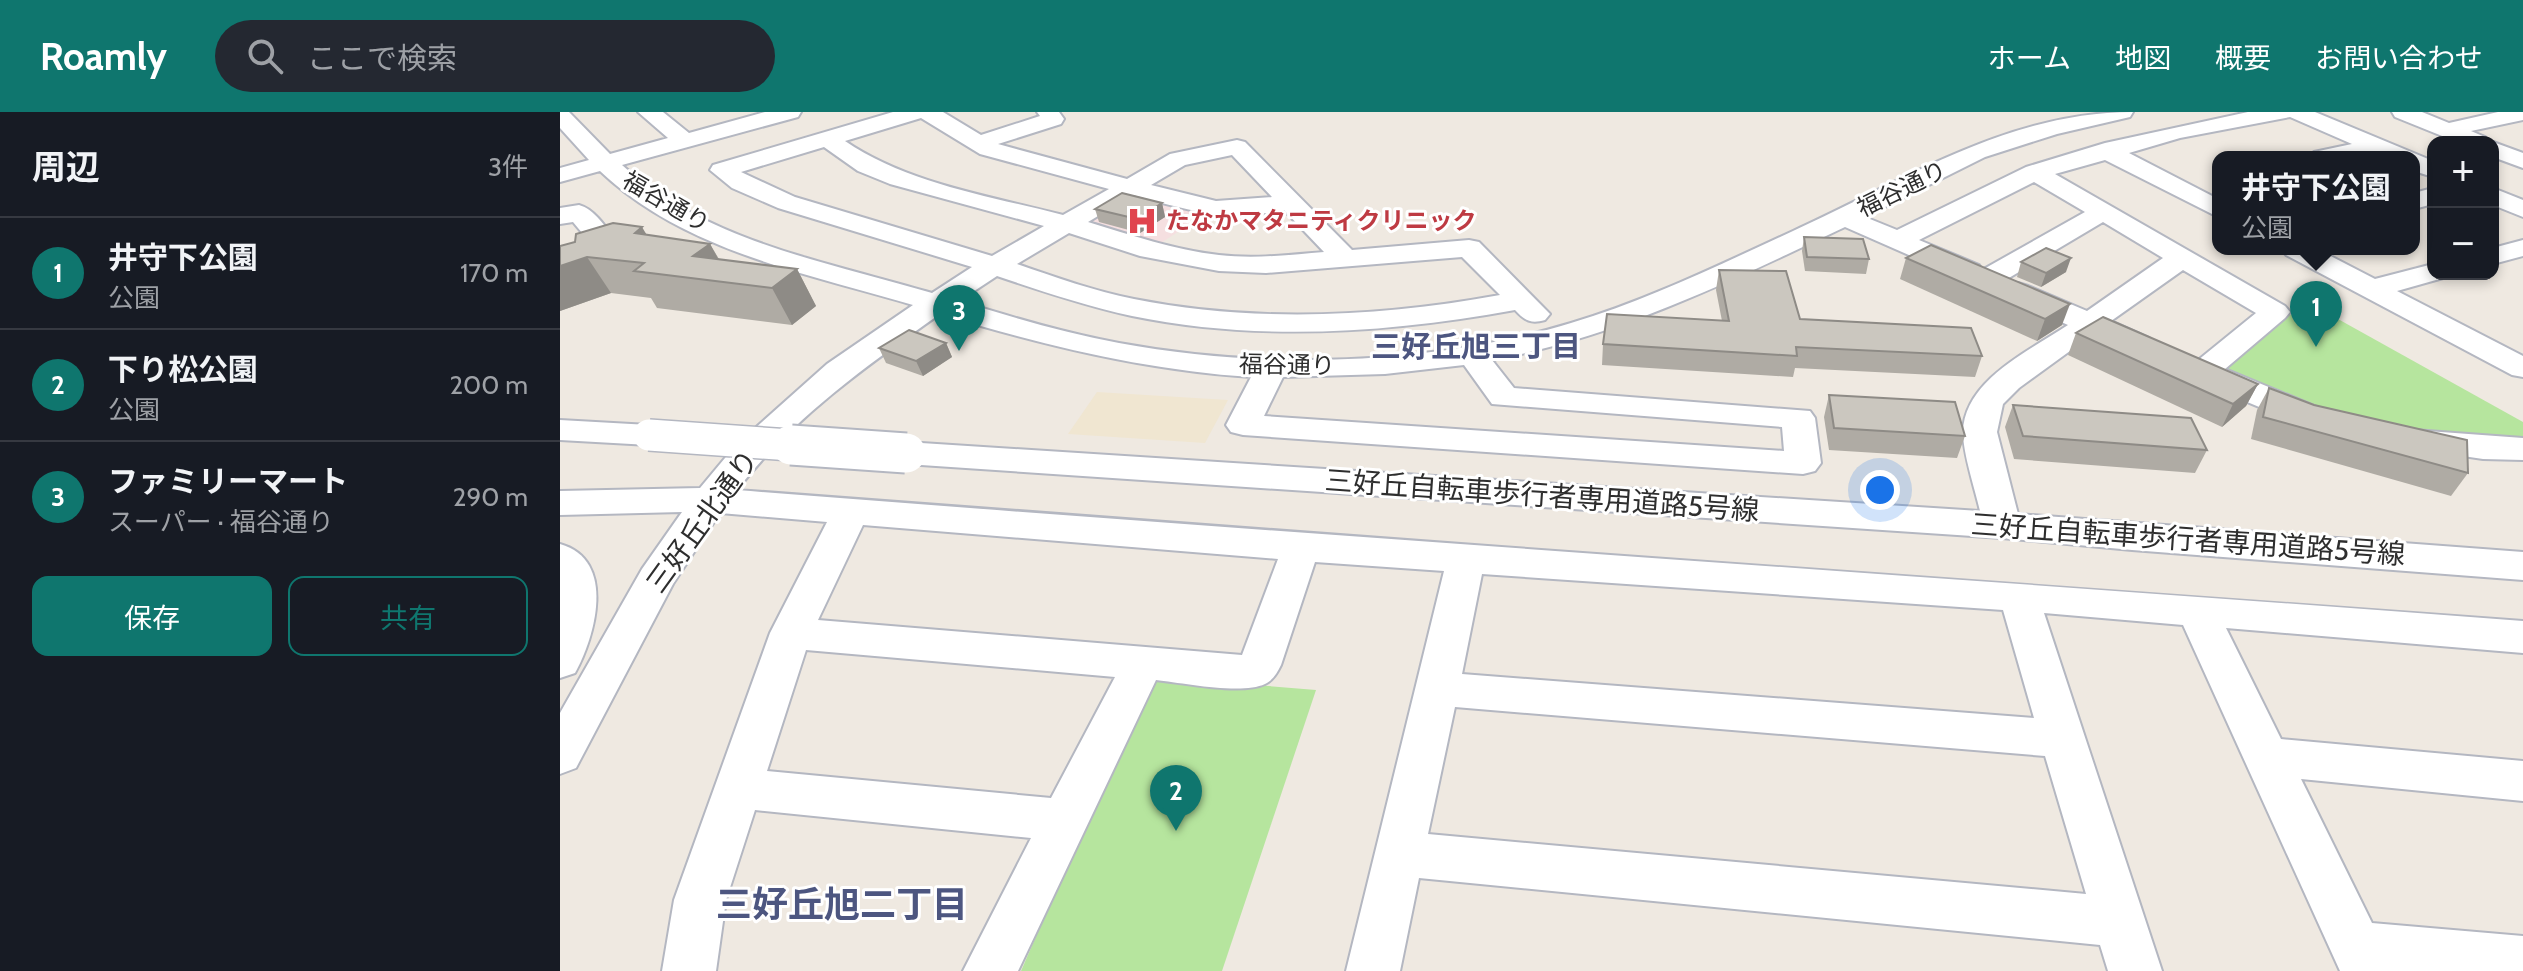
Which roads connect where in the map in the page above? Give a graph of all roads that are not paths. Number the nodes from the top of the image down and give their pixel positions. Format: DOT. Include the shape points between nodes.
graph roads {
  1 [pos="649,112"];
  2 [pos="788,112"];
  3 [pos="917,112"];
  4 [pos="927,112"];
  5 [pos="1048,112"];
  6 [pos="2122,112"];
  7 [pos="2284,112"];
  8 [pos="2296,112"];
  9 [pos="2403,112"];
  10 [pos="2523,113"];
  11 [pos="560,115"];
  12 [pos="2447,130"];
  13 [pos="2462,136"];
  14 [pos="828,139"];
  15 [pos="684,140"];
  16 [pos="979,143"];
  17 [pos="2376,146"];
  18 [pos="2105,150"];
  19 [pos="2351,151"];
  20 [pos="2388,151"];
  21 [pos="2499,151"];
  22 [pos="2523,161"];
  23 [pos="605,163"];
  24 [pos="2035,172"];
  25 [pos="560,175"];
  26 [pos="2212,180"];
  27 [pos="1133,187"];
  28 [pos="2177,188"];
  29 [pos="2499,199"];
  30 [pos="1289,202"];
  31 [pos="2212,206"];
  32 [pos="2523,209"];
  33 [pos="2104,211"];
  34 [pos="560,216"];
  35 [pos="682,216"];
  36 [pos="1844,217"];
  37 [pos="1066,224"];
  38 [pos="602,240"];
  39 [pos="1898,240"];
  40 [pos="2523,248"];
  41 [pos="574,249"];
  42 [pos="2499,254"];
  43 [pos="2307,255"];
  44 [pos="2183,257"];
  45 [pos="1346,259"];
  46 [pos="996,264"];
  47 [pos="2427,274"];
  48 [pos="1987,279"];
  49 [pos="2371,289"];
  50 [pos="1522,300"];
  51 [pos="935,303"];
  52 [pos="2090,323"];
  53 [pos="1557,336"];
  54 [pos="2523,340"];
  55 [pos="2490,351"];
  56 [pos="1472,354"];
  57 [pos="1272,367"];
  58 [pos="2523,368"];
  59 [pos="2203,372"];
  60 [pos="1504,397"];
  61 [pos="2335,423"];
  62 [pos="560,430"];
  63 [pos="2381,433"];
  64 [pos="1489,440"];
  65 [pos="2523,449"];
  66 [pos="710,500"];
  67 [pos="560,503"];
  68 [pos="850,513"];
  69 [pos="2002,525"];
  70 [pos="1301,548"];
  71 [pos="560,557"];
  72 [pos="1466,560"];
  73 [pos="2523,566"];
  74 [pos="2019,597"];
  75 [pos="2198,613"];
  76 [pos="791,633"];
  77 [pos="2523,637"];
  78 [pos="560,662"];
  79 [pos="1142,665"];
  80 [pos="1439,689"];
  81 [pos="2064,739"];
  82 [pos="560,755"];
  83 [pos="2266,757"];
  84 [pos="2523,781"];
  85 [pos="737,788"];
  86 [pos="1064,820"];
  87 [pos="1401,854"];
  88 [pos="2120,922"];
  89 [pos="2362,959"];
  90 [pos="2523,962"];
  91 [pos="689,971"];
  92 [pos="990,971"];
  93 [pos="1373,971"];
  94 [pos="2135,971"];
  1 -- 15 [label="street"];
  2 -- 15 [label="street"];
  3 -- 14 [label="street"];
  4 -- 16 [label="street"];
  5 -- 16 [label="street" via="1053,119"];
  6 -- 36 [label="street, 福谷通り" via="1973,154"];
  7 -- 18 [label="street"];
  8 -- 17 [label="street"];
  9 -- 12 [label="street"];
  10 -- 12 [label="street"];
  11 -- 23 [label="street, 福谷通り"];
  12 -- 13 [label="street"];
  14 -- 37 [label="street" via="866,166 899,179"];
  14 -- 46 [label="street" via="722,170 761,194"];
  15 -- 23 [label="street"];
  16 -- 27 [label="street"];
  17 -- 19 [label="street"];
  17 -- 20 [label="street"];
  18 -- 24 [label="street"];
  18 -- 28 [label="street"];
  21 -- 22 [label="street"];
  23 -- 25 [label="street"];
  23 -- 35 [label="street, 福谷通り" via="642,194"];
  24 -- 33 [label="street"];
  24 -- 39 [label="street"];
  26 -- 28 [label="street"];
  27 -- 30 [label="street" via="1223,211"];
  27 -- 30 [label="street, 三好丘北通り" via="1178,159 1237,147"];
  27 -- 37 [label="street, 三好丘北通り"];
  28 -- 31 [label="street"];
  29 -- 32 [label="street"];
  30 -- 45 [label="street"];
  33 -- 44 [label="street"];
  33 -- 48 [label="street"];
  34 -- 38 [label="street" via="579,213"];
  35 -- 38 [label="street"];
  35 -- 51 [label="street, 福谷通り" via="737,241"];
  36 -- 39 [label="street"];
  36 -- 53 [label="street, 福谷通り" via="1639,310"];
  37 -- 45 [label="street" via="1150,250 1219,263"];
  37 -- 46 [label="street, 三好丘北通り"];
  38 -- 41 [label="street"];
  39 -- 48 [label="street"];
  40 -- 42 [label="street"];
  43 -- 49 [label="street"];
  44 -- 52 [label="street"];
  44 -- 59 [label="street" via="2275,312"];
  45 -- 50 [label="street" via="1469,248"];
  46 -- 50 [label="street" via="1107,301 1273,324 1350,325 1436,317"];
  46 -- 51 [label="street, 三好丘北通り"];
  47 -- 49 [label="street"];
  48 -- 52 [label="street"];
  49 -- 55 [label="street"];
  50 -- 53 [label="street"];
  51 -- 57 [label="street, 福谷通り" via="1121,353"];
  51 -- 66 [label="street, 三好丘北通り" via="838,371 747,454"];
  52 -- 59 [label="street"];
  52 -- 69 [label="street" via="1987,401 1980,432"];
  53 -- 56 [label="street, 福谷通り"];
  54 -- 55 [label="street"];
  55 -- 58 [label="street"];
  56 -- 57 [label="street, 福谷通り" via="1363,366"];
  56 -- 60 [label="street"];
  57 -- 64 [label="street" via="1243,425"];
  59 -- 61 [label="street"];
  60 -- 64 [label="street"];
  60 -- 64 [label="street" via="1798,418 1803,463"];
  62 -- 69 [label="street, 三好丘自転車歩行者専用道路5号線, bridge"];
  63 -- 65 [label="street" via="2447,445"];
  66 -- 67 [label="street"];
  66 -- 68 [label="street"];
  66 -- 82 [label="street, 三好丘北通り" via="656,579"];
  68 -- 70 [label="street"];
  68 -- 76 [label="street"];
  69 -- 73 [label="street, 三好丘自転車歩行者専用道路5号線"];
  70 -- 72 [label="street"];
  70 -- 79 [label="street" via="1260,665 1251,672"];
  71 -- 78 [label="street" via="578,597 572,642"];
  72 -- 74 [label="street"];
  72 -- 80 [label="street"];
  74 -- 75 [label="street"];
  74 -- 81 [label="street"];
  75 -- 77 [label="street"];
  75 -- 83 [label="street"];
  76 -- 79 [label="street"];
  76 -- 85 [label="street"];
  79 -- 86 [label="street"];
  80 -- 81 [label="street"];
  80 -- 87 [label="street"];
  81 -- 88 [label="street"];
  83 -- 84 [label="street"];
  83 -- 89 [label="street"];
  85 -- 86 [label="street"];
  85 -- 91 [label="street" via="700,900"];
  86 -- 92 [label="street"];
  87 -- 88 [label="street"];
  87 -- 93 [label="street"];
  88 -- 94 [label="street"];
  89 -- 90 [label="street"];
}
